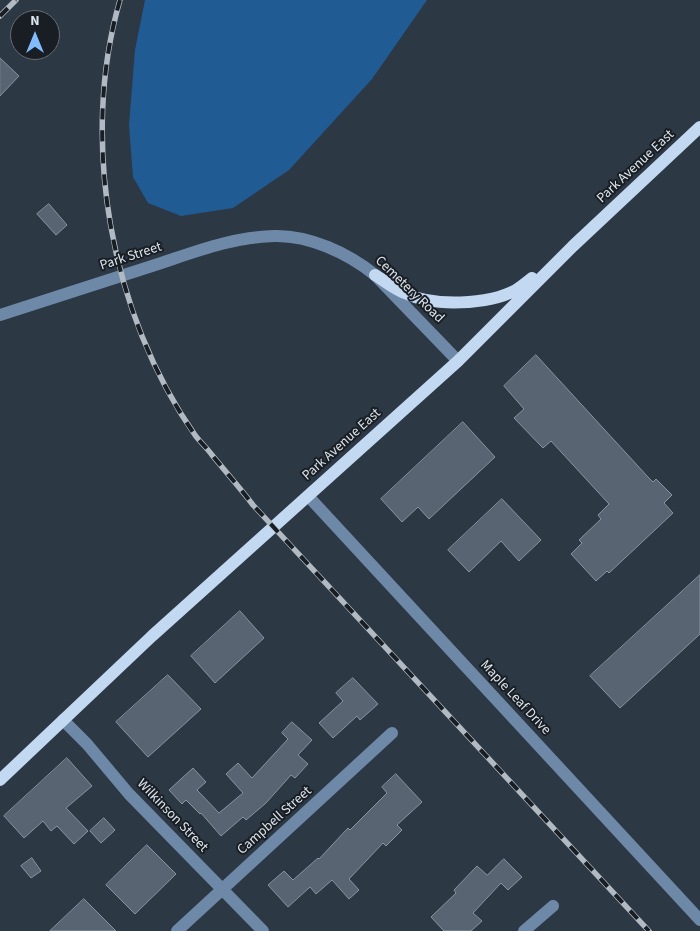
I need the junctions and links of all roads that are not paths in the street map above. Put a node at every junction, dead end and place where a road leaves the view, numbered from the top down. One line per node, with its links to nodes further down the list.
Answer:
1 (700, 127): 3 (main road, Park Avenue East)
2 (274, 236): 4 (street, Cemetery Road); 5 (street, Park Street)
3 (573, 246): 4 (main road); 6 (main road, Park Avenue East)
4 (375, 275): 6 (street, Cemetery Road)
5 (0, 316)
6 (458, 360): 7 (main road, Park Avenue East)
7 (308, 496): 8 (main road, Park Avenue East); 13 (street, Maple Leaf Drive)
8 (63, 720): 10 (main road, Park Avenue East); 11 (street, Wilkinson Street)
9 (392, 733): 11 (street, Campbell Street)
10 (0, 780)
11 (222, 888): 14 (street, Campbell Street); 15 (street, Wilkinson Street)
12 (552, 906): 16 (street)
13 (700, 920)
14 (177, 931)
15 (263, 931)
16 (524, 931)

